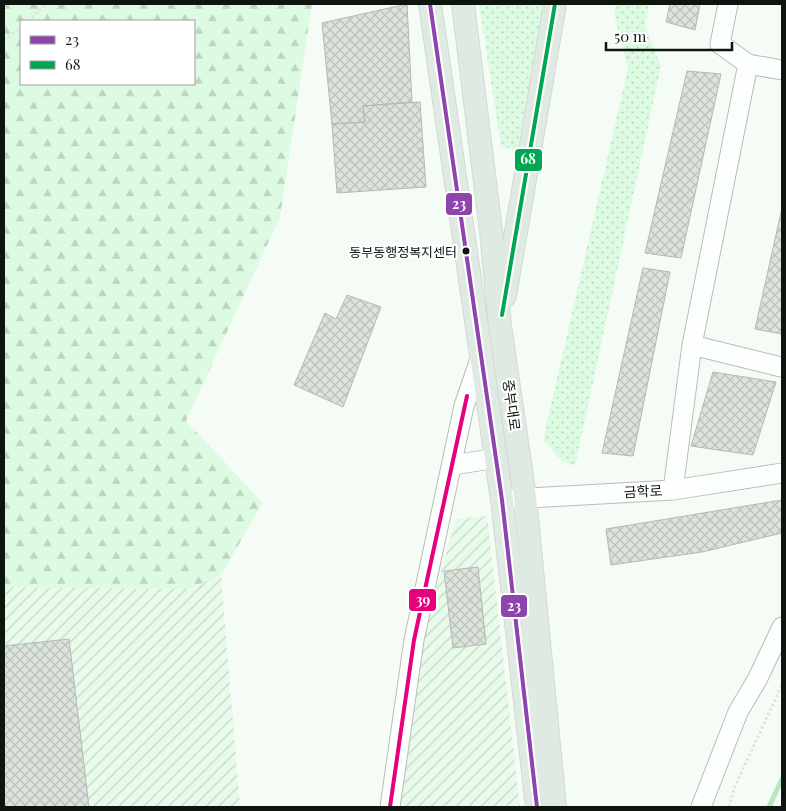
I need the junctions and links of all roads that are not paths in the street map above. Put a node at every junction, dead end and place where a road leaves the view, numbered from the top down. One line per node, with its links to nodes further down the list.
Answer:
1 (463, 4): 7 (main road, 중부대로)
2 (555, 4): 7 (main road)
3 (728, 4): 5 (street)
4 (436, 8): 9 (main road, 중부대로)
5 (748, 64): 6 (street); 8 (street)
6 (782, 70)
7 (500, 326): 15 (main road, 중부대로)
8 (692, 345): 10 (street); 14 (street)
9 (482, 354): 11 (main road, 중부대로); 12 (street)
10 (782, 368)
11 (497, 458): 12 (street); 16 (main road, 중부대로)
12 (453, 465): 18 (street)
13 (782, 473): 14 (street, 금학로)
14 (673, 490): 15 (street, 금학로)
15 (525, 497): 16 (street, 금학로); 20 (main road, 중부대로)
16 (502, 500): 19 (main road, 중부대로)
17 (782, 627): 21 (street)
18 (390, 807)
19 (537, 807)
20 (555, 807)
21 (701, 807)

